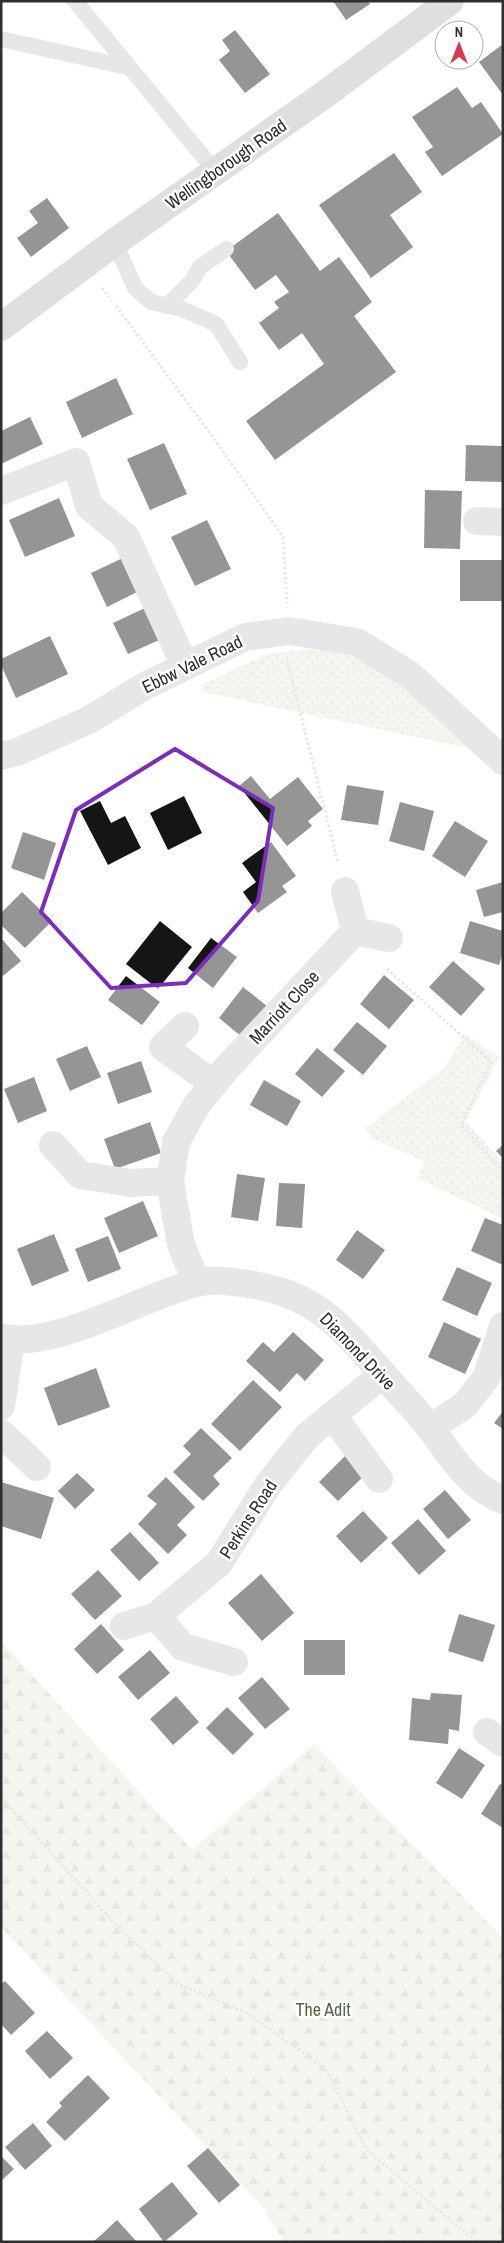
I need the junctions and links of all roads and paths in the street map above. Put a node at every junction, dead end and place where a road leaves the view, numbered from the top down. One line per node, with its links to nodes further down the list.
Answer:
1 (75, 1): 4 (lane)
2 (450, 1): 5 (main road, Wellingborough Road)
3 (1, 39): 4 (lane)
4 (127, 67): 5 (lane)
5 (215, 171): 6 (main road, Wellingborough Road)
6 (115, 242): 8 (main road, Wellingborough Road); 9 (lane)
7 (226, 250): 9 (lane)
8 (86, 265): 10 (main road, Wellingborough Road); 13 (path)
9 (167, 306): 11 (lane)
10 (1, 326)
11 (240, 362)
12 (1, 491): 14 (street)
13 (285, 632): 14 (street, Ebbw Vale Road); 16 (street, Ebbw Vale Road); 17 (path)
14 (185, 666): 15 (street, Ebbw Vale Road)
15 (1, 756)
16 (503, 761)
17 (345, 890): 18 (street)
18 (355, 931): 19 (street); 21 (street, Marriott Close); 23 (path)
19 (389, 938)
20 (185, 1026): 21 (street)
21 (214, 1084): 25 (street, Marriott Close)
22 (53, 1145): 25 (street)
23 (503, 1171)
24 (503, 1180): 26 (path)
25 (170, 1181): 27 (street, Marriott Close)
26 (503, 1213)
27 (197, 1283): 29 (street, Diamond Drive); 30 (street, Diamond Drive)
28 (503, 1326): 33 (street)
29 (6, 1339): 31 (street)
30 (383, 1374): 32 (street, Perkins Road); 33 (street, Diamond Drive)
31 (1, 1406)
32 (332, 1415): 36 (street); 38 (street, Perkins Road)
33 (430, 1428): 37 (street, Diamond Drive)
34 (1, 1433): 35 (street)
35 (37, 1467)
36 (379, 1479)
37 (503, 1500)
38 (156, 1616): 39 (street, Perkins Road); 40 (street)
39 (124, 1626)
40 (234, 1662)
41 (1, 1798): 42 (path)
42 (476, 2242)

